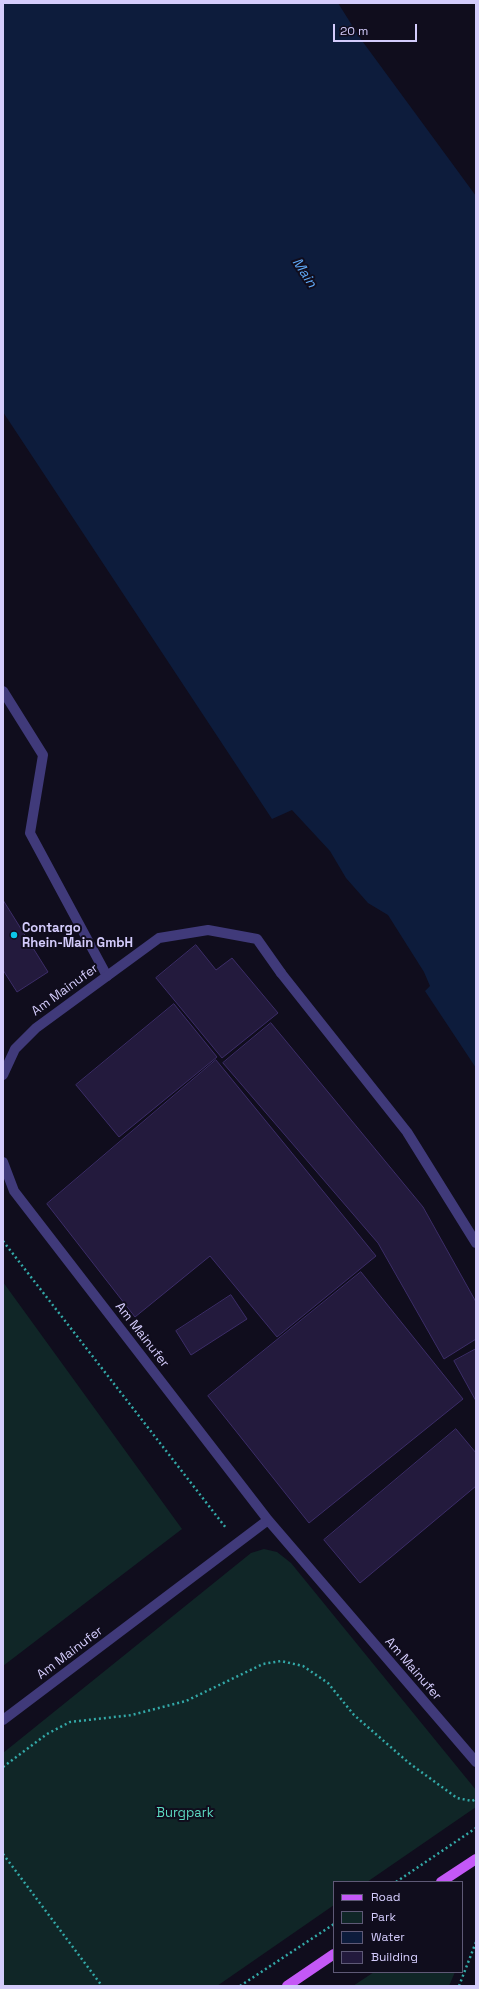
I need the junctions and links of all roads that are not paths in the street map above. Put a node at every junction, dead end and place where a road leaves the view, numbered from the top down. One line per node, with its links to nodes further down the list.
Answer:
1 (3, 691): 2 (street)
2 (107, 976): 3 (street, Am Mainufer); 5 (street, Am Mainufer)
3 (3, 1075)
4 (3, 1162): 6 (street, Am Mainufer)
5 (476, 1243)
6 (268, 1520): 7 (street, Am Mainufer); 8 (street, Am Mainufer)
7 (3, 1720)
8 (476, 1762)
9 (476, 1859): 10 (main road)
10 (443, 1881)
11 (333, 1955): 12 (main road)
12 (287, 1986)

